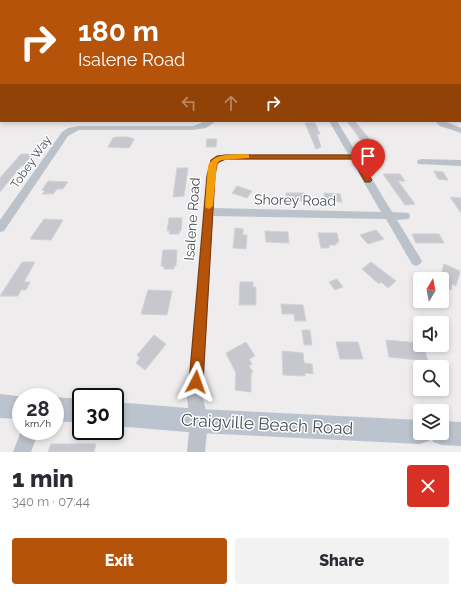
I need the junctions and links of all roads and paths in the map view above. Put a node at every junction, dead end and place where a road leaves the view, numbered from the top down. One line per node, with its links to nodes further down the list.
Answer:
1 (210, 122): 11 (street, Tobey Way)
2 (334, 122): 5 (street)
3 (440, 122): 4 (street)
4 (461, 131)
5 (354, 157): 8 (street, Isalene Road); 9 (street)
6 (421, 162): 7 (street)
7 (461, 163)
8 (208, 212): 9 (street, Shorey Road); 16 (street, Isalene Road)
9 (388, 216): 10 (street, Shorey Road); 12 (street)
10 (405, 216)
11 (0, 228)
12 (416, 260)
13 (0, 406): 14 (main road)
14 (12, 407)
15 (124, 415): 16 (main road, Craigville Beach Road)
16 (199, 421): 17 (main road, Craigville Beach Road); 22 (street, Isalene Road)
17 (413, 432)
18 (449, 433): 19 (main road)
19 (461, 434)
20 (27, 440): 21 (street)
21 (22, 452)
22 (196, 452)

